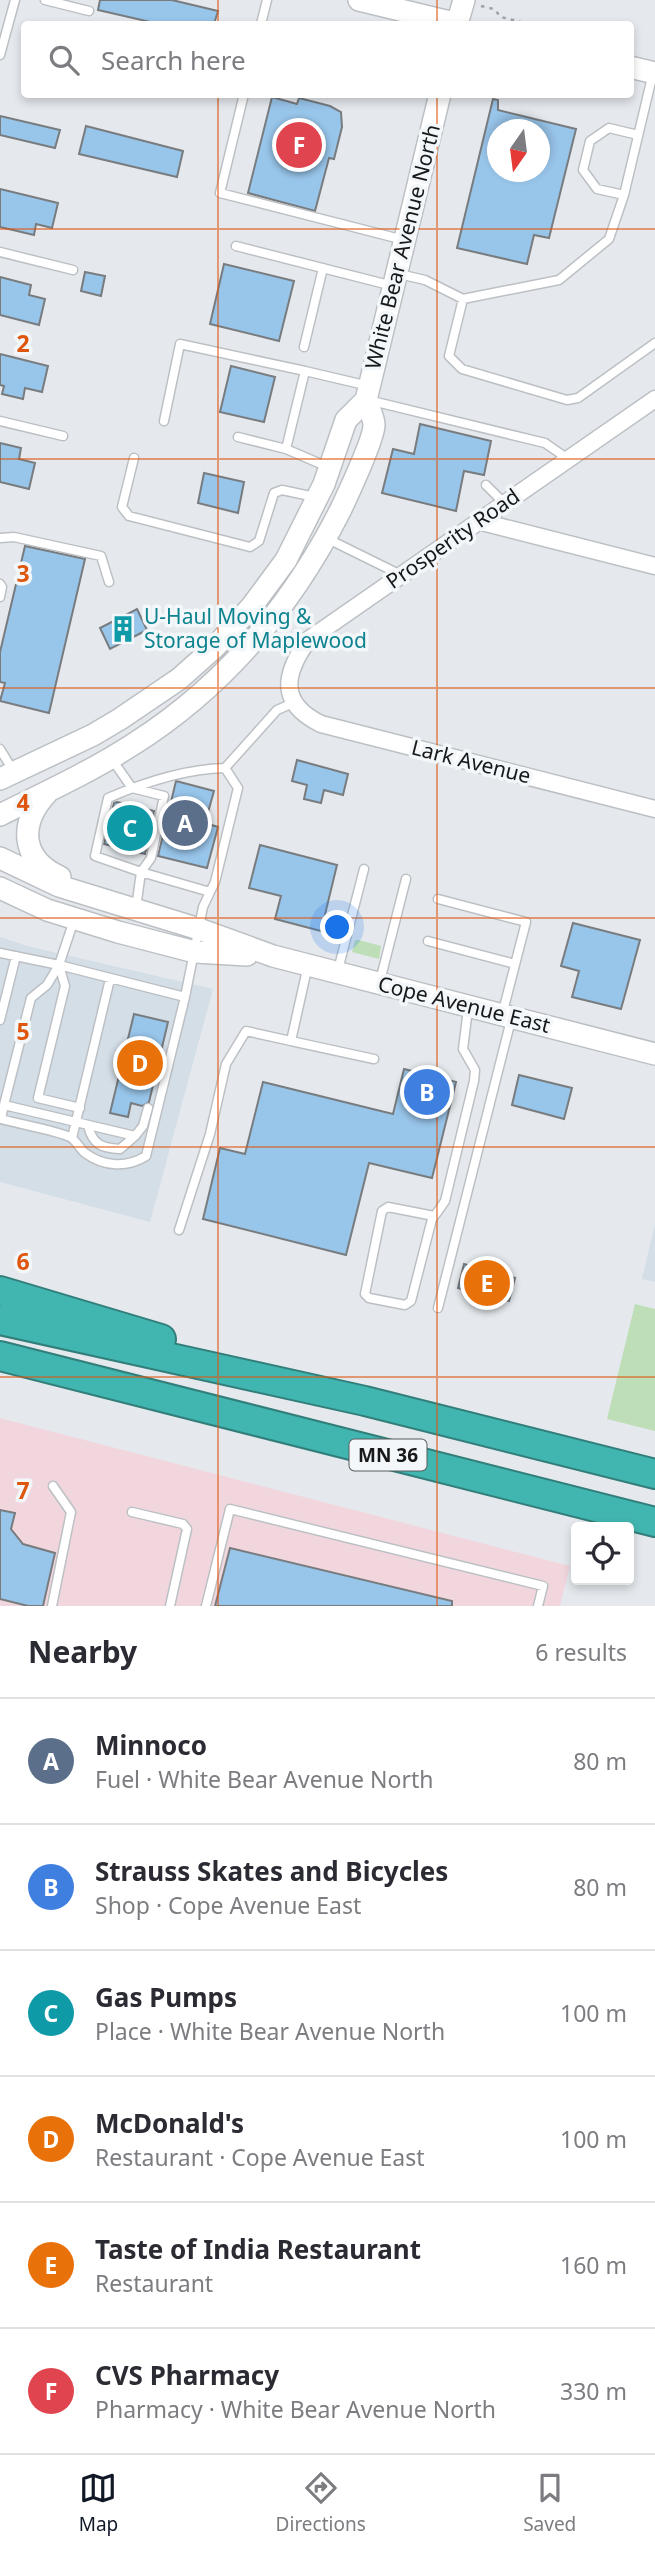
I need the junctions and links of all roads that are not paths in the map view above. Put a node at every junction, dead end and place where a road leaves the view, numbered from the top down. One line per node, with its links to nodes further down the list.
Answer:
1 (15, 0): 10 (lane)
2 (45, 0): 6 (lane)
3 (267, 0): 7 (lane)
4 (359, 0): 8 (main road)
5 (463, 1): 9 (main road)
6 (89, 11)
7 (262, 21)
8 (446, 21)
9 (459, 21)
10 (0, 55)
11 (634, 68): 12 (main road)
12 (654, 73): 15 (lane)
13 (243, 98): 17 (lane)
14 (439, 98): 17 (main road, White Bear Avenue North)
15 (638, 135): 16 (lane); 16 (lane)
16 (624, 195): 23 (lane)
17 (404, 240): 22 (main road, White Bear Avenue North)
18 (236, 246): 20 (lane)
19 (0, 252): 21 (lane)
20 (323, 268): 22 (lane); 25 (lane)
21 (74, 270)
22 (395, 279): 23 (lane); 27 (main road, White Bear Avenue North)
23 (463, 299): 24 (lane)
24 (655, 343)
25 (304, 347)
26 (305, 371): 27 (lane); 30 (lane); 33 (lane)
27 (367, 393): 35 (lane); 36 (main road, White Bear Avenue North); 42 (main road, White Bear Avenue North)
28 (655, 399): 35 (street, Prosperity Road)
29 (0, 421): 31 (lane)
30 (164, 421)
31 (63, 436)
32 (238, 437): 33 (lane)
33 (286, 449): 36 (lane)
34 (134, 458): 38 (lane)
35 (568, 459): 39 (street, Prosperity Road)
36 (331, 468): 38 (main road, White Bear Avenue North)
37 (486, 485): 39 (lane)
38 (318, 498): 52 (main road, White Bear Avenue North)
39 (504, 503): 40 (street, Prosperity Road)
40 (478, 521): 43 (street); 44 (street, Prosperity Road)
41 (0, 538): 45 (lane)
42 (326, 538): 44 (lane); 50 (main road, White Bear Avenue North)
43 (655, 566)
44 (401, 575): 48 (street, Prosperity Road)
45 (109, 582)
46 (0, 584): 47 (lane)
47 (0, 597)
48 (293, 703): 51 (lane); 55 (street, Lark Avenue)
49 (0, 749): 52 (lane)
50 (111, 758): 53 (lane); 54 (main road, White Bear Avenue North)
51 (225, 768): 53 (lane); 62 (lane)
52 (7, 775)
53 (132, 788): 59 (lane); 59 (lane)
54 (51, 789): 56 (main road, White Bear Avenue North); 65 (main road)
55 (655, 809)
56 (0, 816)
57 (0, 858): 65 (main road, Cope Avenue East)
58 (364, 869): 76 (lane)
59 (141, 872): 62 (lane); 65 (lane)
60 (406, 879): 78 (lane)
61 (0, 888): 66 (main road, Cope Avenue East)
62 (210, 892): 67 (lane)
63 (438, 899): 73 (lane)
64 (0, 902): 66 (main road)
65 (135, 911): 67 (main road, Cope Avenue East)
66 (75, 920): 69 (main road, Cope Avenue East); 74 (lane)
67 (198, 929): 69 (lane); 72 (main road, Cope Avenue East)
68 (428, 941): 73 (lane)
69 (195, 952): 72 (main road, Cope Avenue East); 79 (lane)
70 (0, 953): 71 (lane)
71 (16, 956): 74 (lane); 82 (lane)
72 (273, 956): 75 (main road, Cope Avenue East)
73 (515, 964): 81 (lane)
74 (59, 965): 77 (lane); 86 (lane); 87 (lane)
75 (308, 965): 76 (main road, Cope Avenue East); 83 (lane)
76 (337, 973): 78 (main road, Cope Avenue East)
77 (110, 979): 79 (lane); 88 (lane)
78 (379, 984): 80 (main road, Cope Avenue East)
79 (185, 997): 95 (lane)
80 (468, 1006): 81 (main road, Cope Avenue East); 96 (lane)
81 (507, 1016): 84 (main road, Cope Avenue East); 99 (lane)
82 (0, 1020)
83 (291, 1041): 85 (lane); 97 (lane)
84 (655, 1054)
85 (374, 1059)
86 (38, 1098): 88 (lane); 90 (lane)
87 (4, 1105): 90 (lane); 93 (lane)
88 (80, 1108): 91 (lane)
89 (148, 1108): 94 (lane)
90 (34, 1113): 91 (lane); 93 (lane)
91 (76, 1123): 92 (lane); 95 (lane)
92 (88, 1126): 94 (lane); 94 (lane)
93 (31, 1127): 95 (lane)
94 (135, 1136)
95 (72, 1138)
96 (435, 1216): 96 (lane)
97 (179, 1230)
98 (0, 1291): 104 (highway)
99 (438, 1308)
100 (0, 1320): 104 (highway, MN 36)
101 (0, 1356): 103 (highway, MN 36)
102 (0, 1365): 103 (highway)
103 (122, 1387): 108 (highway, MN 36)
104 (365, 1401): 105 (highway, MN 36)
105 (655, 1474)
106 (53, 1486): 109 (lane)
107 (132, 1512): 110 (lane)
108 (655, 1522)
109 (52, 1606)
110 (170, 1606)
111 (206, 1606): 112 (lane)
112 (538, 1606)

